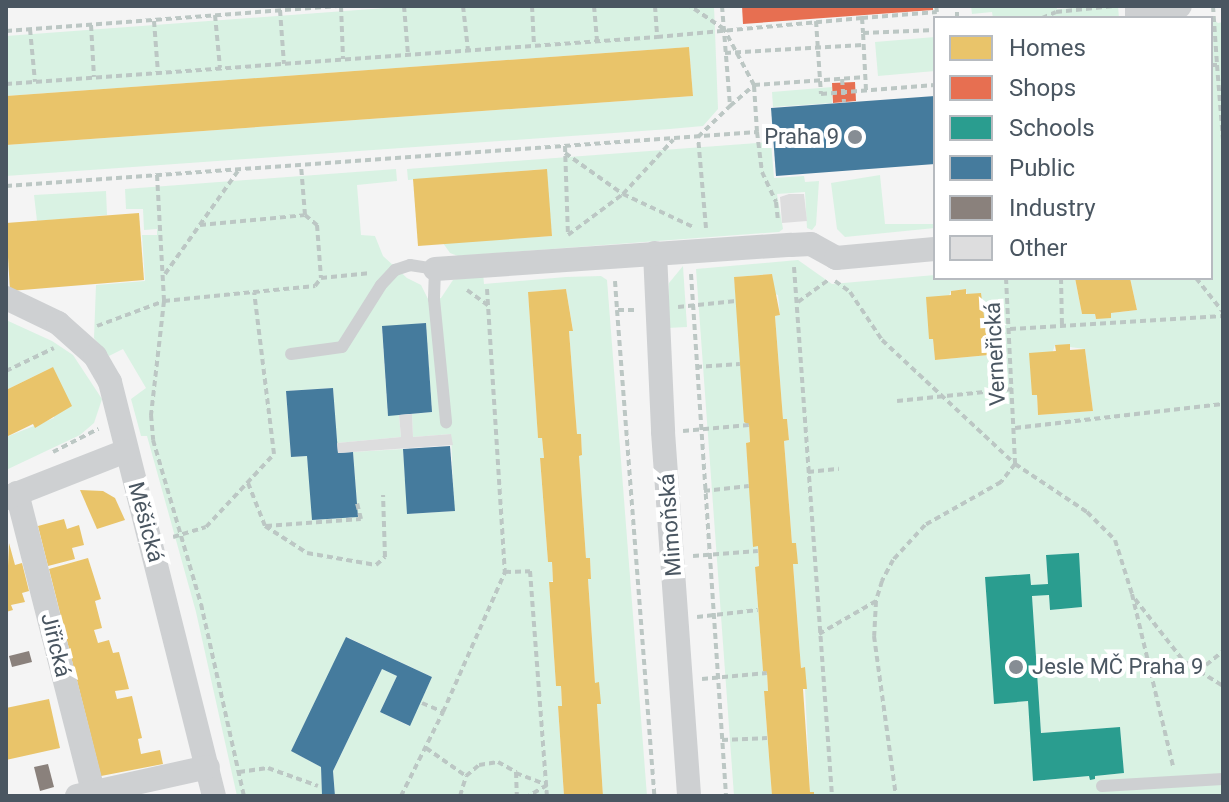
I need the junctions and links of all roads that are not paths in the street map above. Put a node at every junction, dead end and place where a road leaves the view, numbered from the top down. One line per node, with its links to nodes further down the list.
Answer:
1 (1180, 6): 2 (street)
2 (1137, 16)
3 (933, 249): 4 (street)
4 (655, 253): 5 (street); 16 (street, Mimoňská)
5 (435, 269): 7 (lane); 8 (lane)
6 (6, 298): 9 (street, Měšická)
7 (291, 354)
8 (446, 422)
9 (126, 451): 10 (street); 11 (street, Měšická)
10 (12, 496): 14 (street, Jiřická)
11 (208, 767): 14 (street); 15 (street, Měšická)
12 (1223, 779): 13 (lane)
13 (1102, 786)
14 (88, 795)
15 (214, 796)
16 (689, 796)

